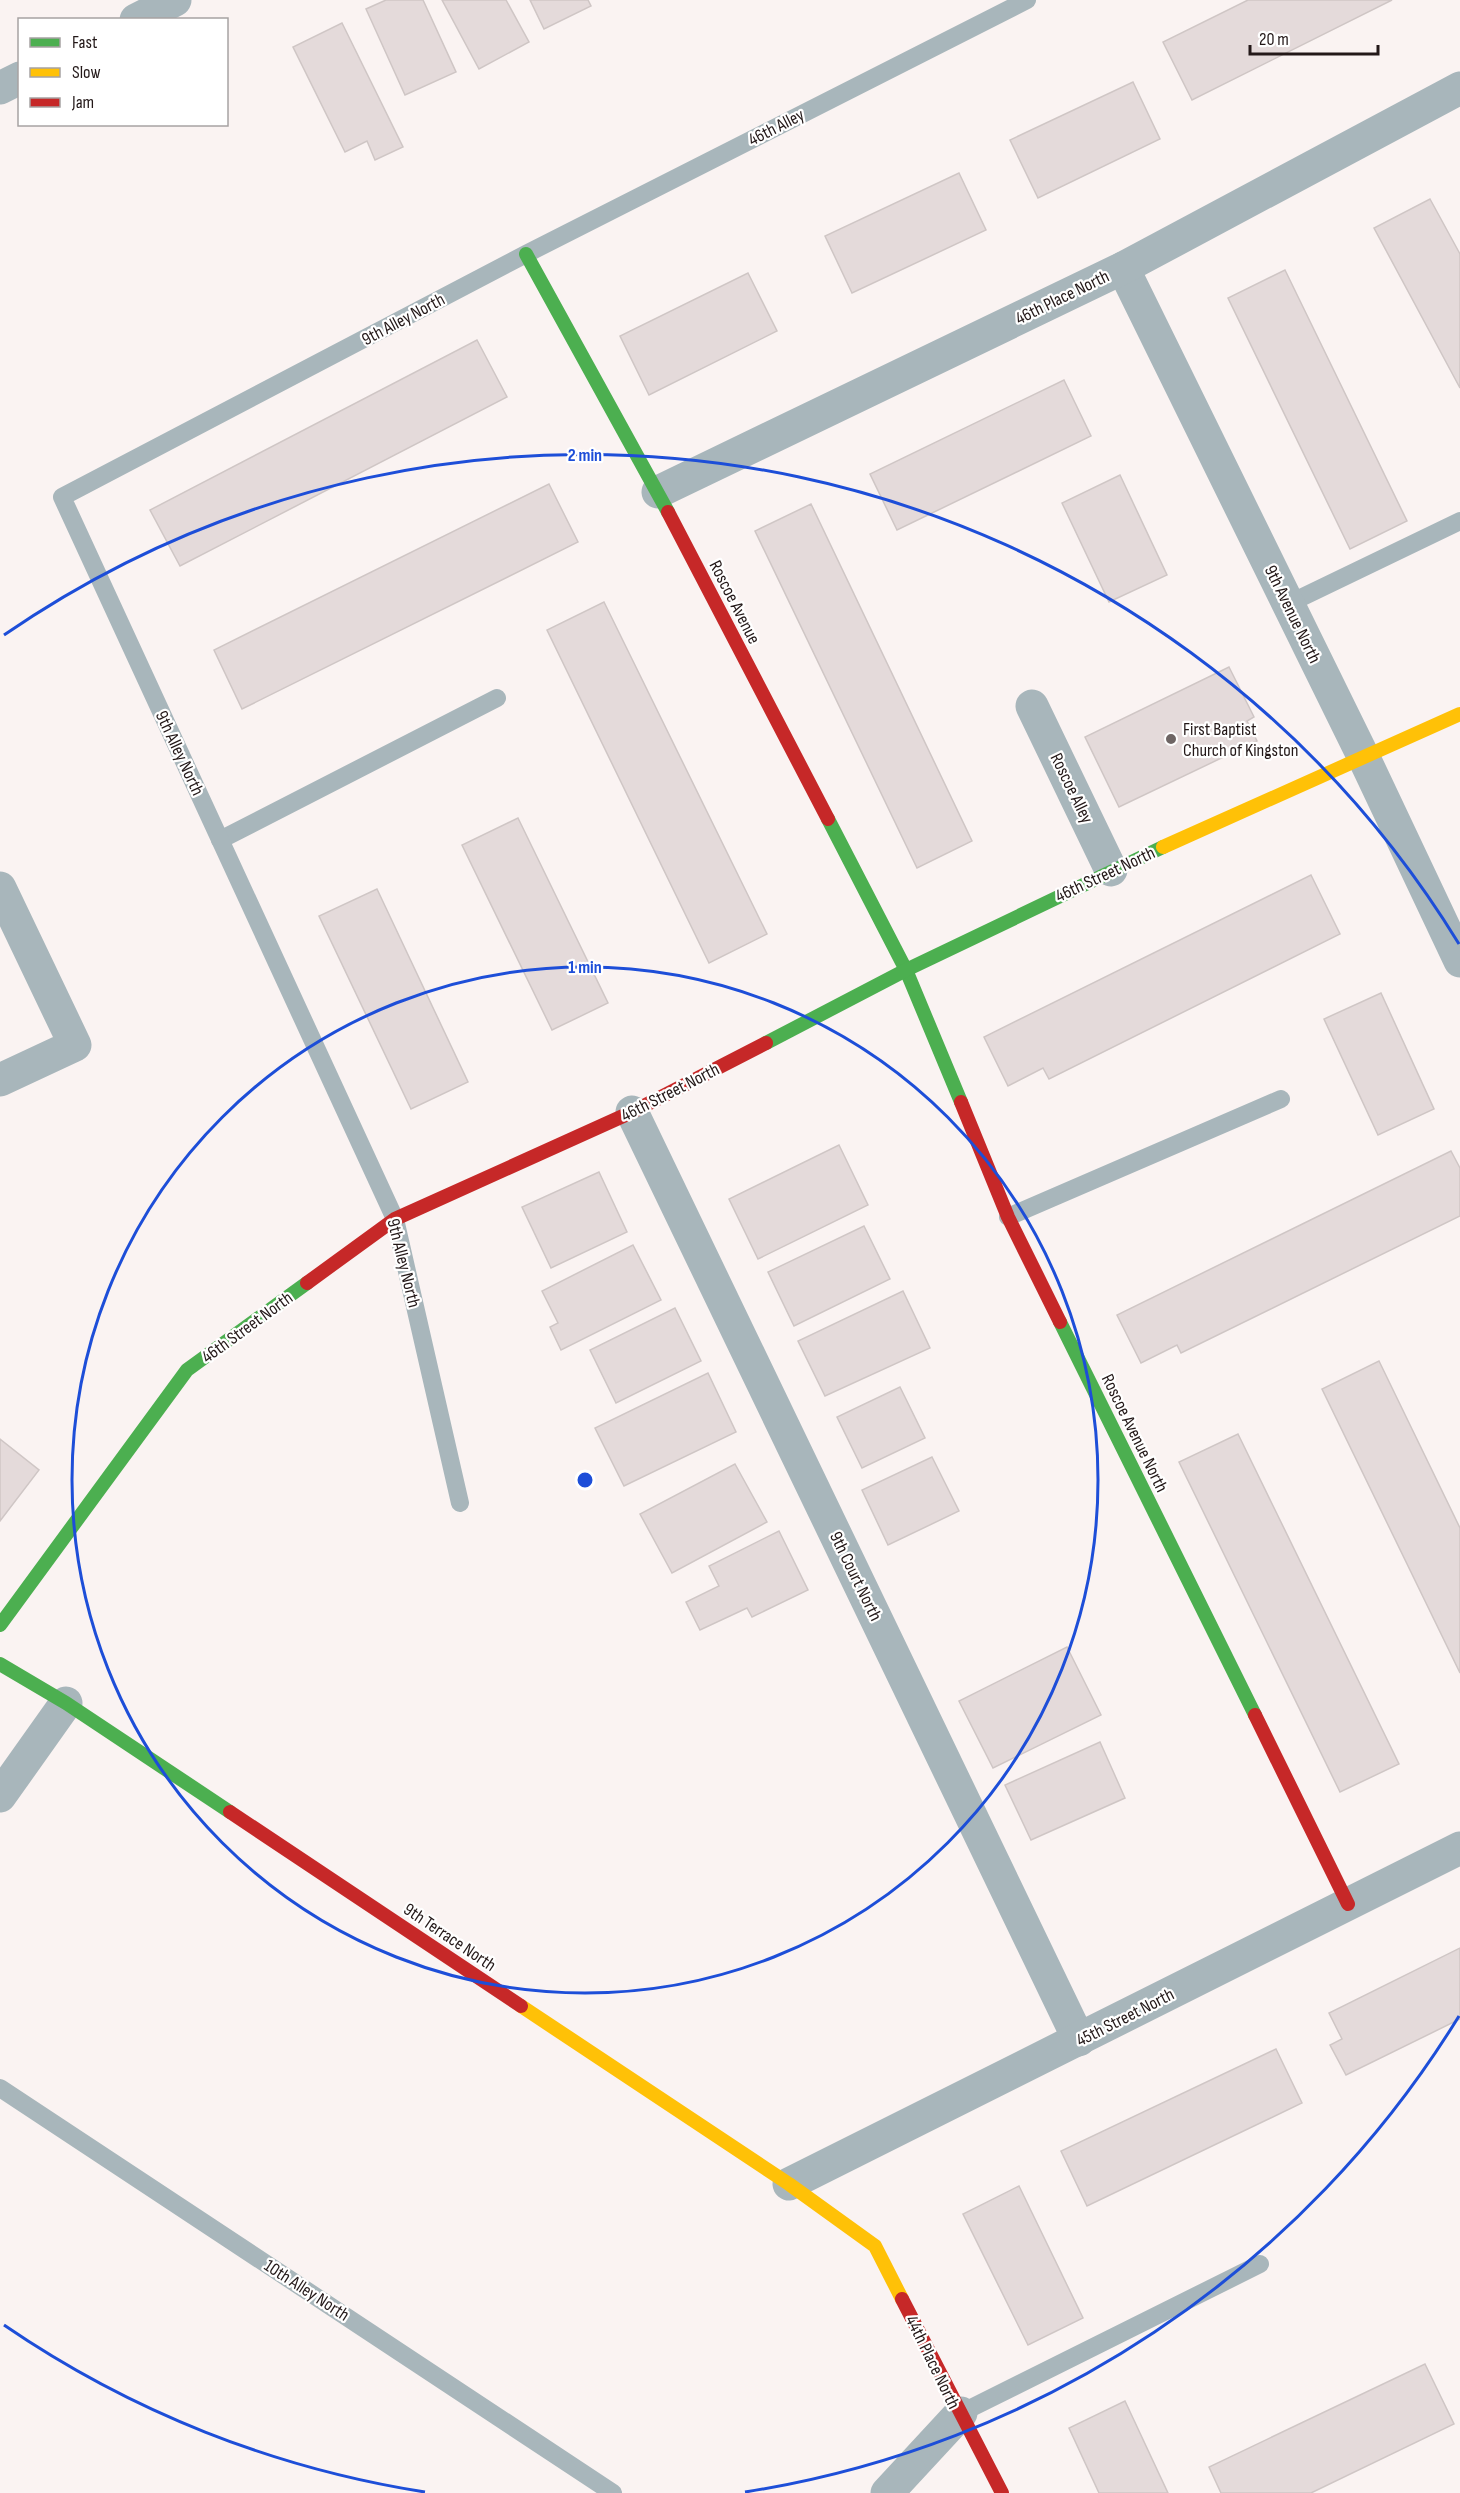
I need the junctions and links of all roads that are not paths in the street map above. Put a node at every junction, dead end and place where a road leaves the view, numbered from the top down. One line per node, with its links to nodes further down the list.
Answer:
1 (174, 0): 3 (street)
2 (1027, 0): 7 (lane, 46th Alley)
3 (140, 18)
4 (18, 79): 5 (street)
5 (0, 88)
6 (1460, 88): 8 (street, 46th Place North)
7 (526, 254): 9 (street, Roscoe Avenue); 16 (lane, 9th Alley North)
8 (1123, 268): 9 (street, 46th Place North); 11 (street, 9th Avenue North)
9 (658, 492): 20 (street, Roscoe Avenue)
10 (1460, 521): 11 (lane)
11 (1288, 604): 15 (street, 9th Avenue North)
12 (497, 698): 16 (lane)
13 (1032, 706): 17 (street, Roscoe Alley)
14 (1460, 714): 15 (street, 46th Street North)
15 (1364, 758): 17 (street, 46th Street North); 19 (street, 9th Avenue North)
16 (220, 840): 25 (lane, 9th Alley North)
17 (1111, 870): 20 (street, 46th Street North)
18 (0, 888): 21 (street)
19 (1460, 961)
20 (906, 970): 23 (street, 46th Street North); 24 (street, Roscoe Avenue North)
21 (0, 1080)
22 (1281, 1099): 24 (lane)
23 (632, 1112): 25 (street, 46th Street North); 33 (street, 9th Court North)
24 (1008, 1217): 32 (street, Roscoe Avenue North)
25 (395, 1219): 26 (lane, 9th Alley North); 27 (street, 46th Street North)
26 (460, 1503)
27 (0, 1624)
28 (0, 1664): 29 (street, 9th Terrace North)
29 (66, 1703): 30 (street); 35 (street, 9th Terrace North)
30 (0, 1796)
31 (1460, 1848): 32 (street, 45th Street North)
32 (1348, 1904): 33 (street, 45th Street North)
33 (1079, 2040): 35 (street, 45th Street North)
34 (0, 2088): 39 (lane, 10th Alley North)
35 (789, 2184): 36 (street, 9th Terrace North)
36 (875, 2246): 38 (street, 44th Place North)
37 (1260, 2264): 38 (lane)
38 (960, 2414): 40 (street, 44th Place North); 41 (street)
39 (613, 2493)
40 (887, 2493)
41 (1002, 2493)

